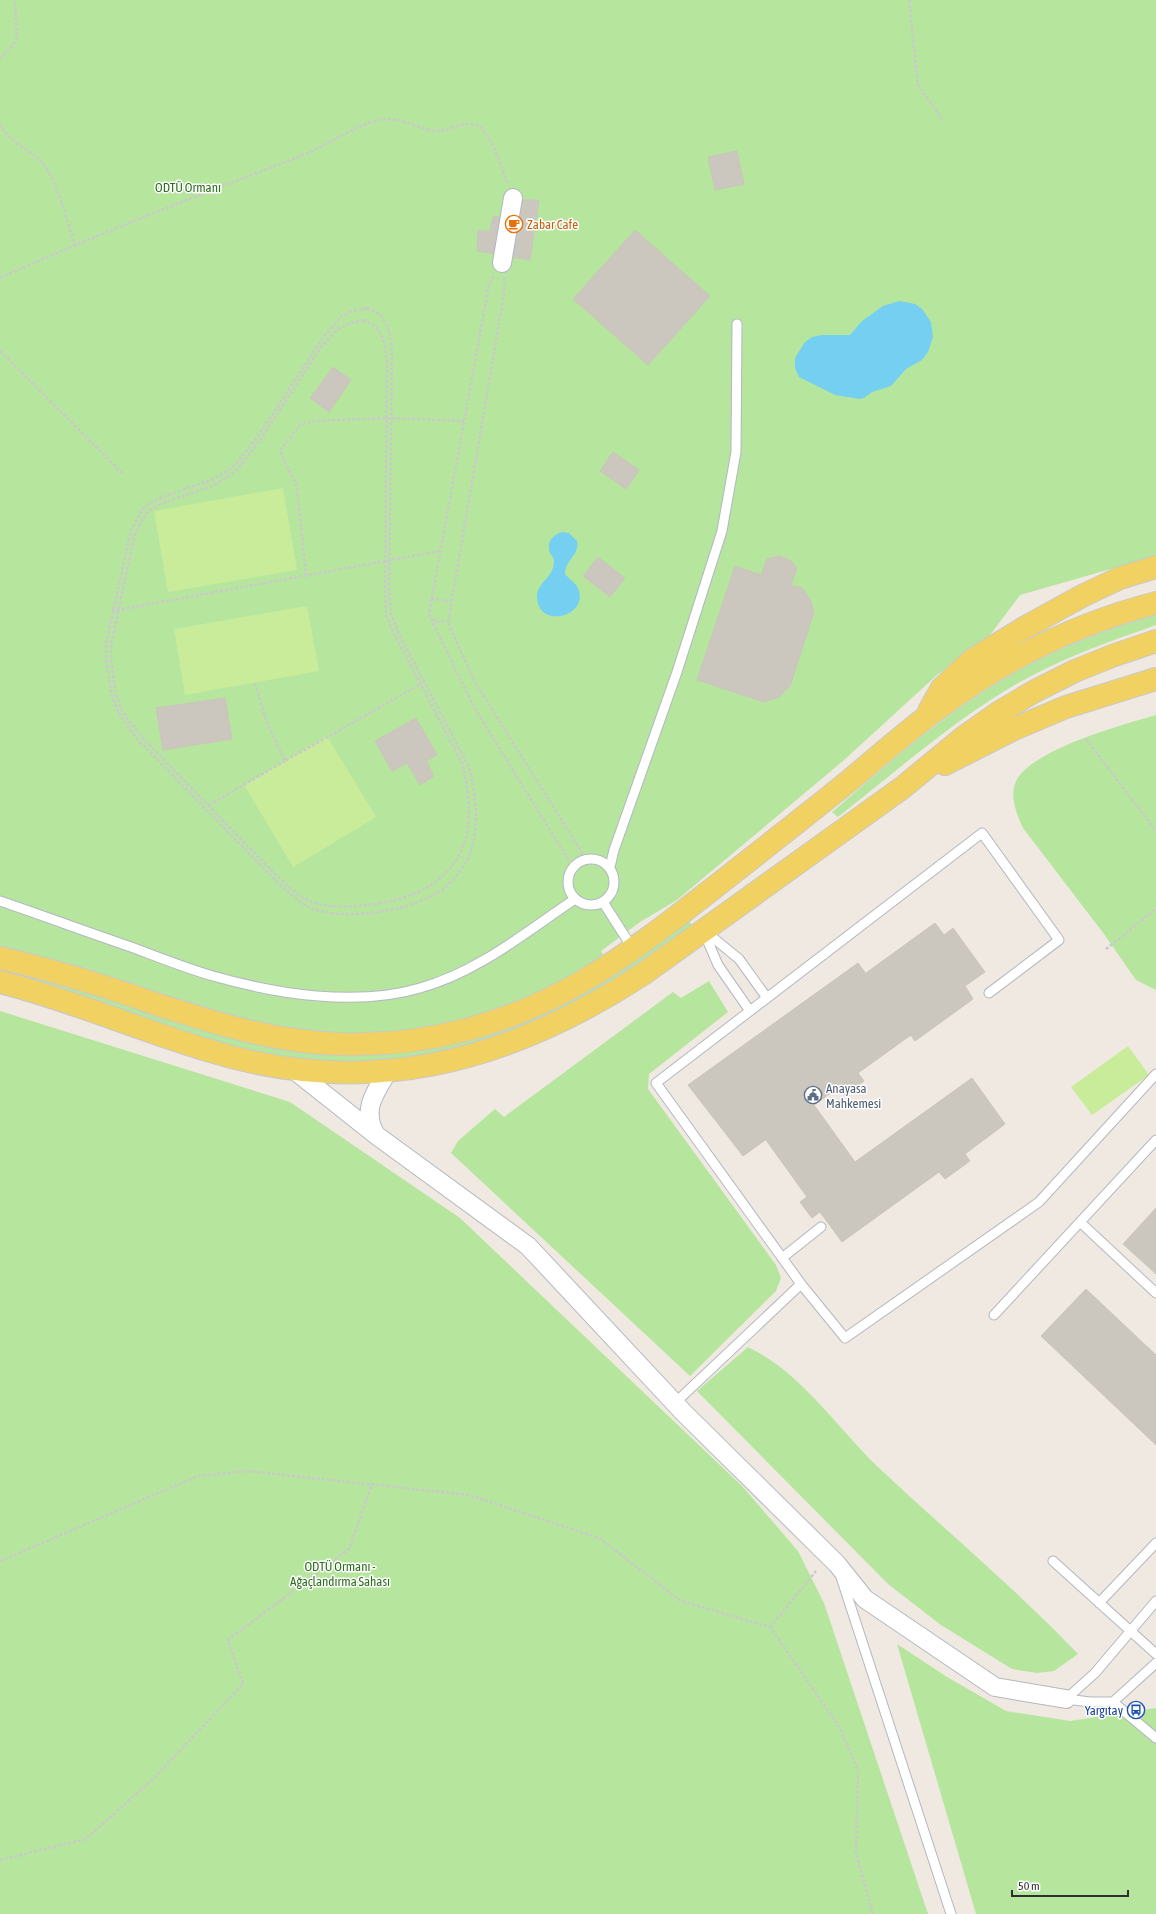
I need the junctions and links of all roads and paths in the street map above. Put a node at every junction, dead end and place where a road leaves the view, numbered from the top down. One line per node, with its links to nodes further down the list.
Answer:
1 (15, 0): 3 (path)
2 (909, 0): 4 (path)
3 (0, 59)
4 (943, 120)
5 (0, 124): 7 (path)
6 (514, 198): 7 (path); 8 (street)
7 (75, 244): 9 (path)
8 (502, 263): 14 (path); 23 (path)
9 (0, 278)
10 (737, 324): 39 (lane)
11 (0, 350): 15 (path)
12 (386, 418): 13 (path); 18 (path); 20 (path); 24 (path)
13 (391, 418): 14 (path); 17 (path); 25 (path)
14 (464, 421): 16 (path)
15 (123, 474)
16 (440, 551): 17 (path); 21 (path)
17 (390, 560): 18 (path); 25 (path)
18 (385, 561): 20 (path); 31 (path)
19 (1156, 567): 32 (main road)
20 (306, 576): 24 (path)
21 (432, 599): 23 (path); 26 (path)
22 (1156, 603): 32 (main road)
23 (450, 604): 27 (path)
24 (118, 610): 25 (path); 36 (path)
25 (112, 611)
26 (431, 619): 27 (path); 40 (path)
27 (448, 620): 38 (path)
28 (1156, 641): 35 (main road)
29 (1156, 679): 35 (main road)
30 (255, 683): 34 (path)
31 (421, 684): 34 (path); 36 (path)
32 (926, 717): 44 (main road)
33 (1086, 740): 37 (path)
34 (285, 761): 36 (path)
35 (902, 788): 46 (main road)
36 (208, 805)
37 (1156, 831)
38 (586, 859): 39 (lane); 40 (lane)
39 (608, 865): 43 (lane)
40 (573, 867): 41 (lane)
41 (575, 899): 42 (lane); 43 (lane)
42 (0, 901)
43 (603, 902): 47 (lane)
44 (687, 909): 46 (main road); 47 (main road)
45 (1156, 909): 48 (path)
46 (703, 930): 52 (lane); 53 (lane); 55 (main road)
47 (633, 949): 49 (main road)
48 (1106, 949)
49 (0, 958)
50 (0, 982): 54 (main road)
51 (989, 993): 52 (lane)
52 (767, 998): 53 (lane)
53 (750, 1011): 61 (lane)
54 (294, 1070): 55 (main road); 57 (street)
55 (388, 1071): 57 (street)
56 (1156, 1074): 62 (lane)
57 (376, 1135): 65 (street)
58 (1156, 1140): 59 (lane)
59 (1080, 1222): 63 (lane); 64 (lane)
60 (821, 1227): 61 (lane)
61 (782, 1258): 62 (lane)
62 (801, 1284): 65 (lane)
63 (1156, 1293)
64 (994, 1315)
65 (675, 1403): 70 (street)
66 (372, 1484): 68 (path); 74 (path); 81 (path)
67 (1156, 1543): 73 (lane)
68 (0, 1561)
69 (1053, 1561): 73 (lane)
70 (837, 1564): 78 (street); 83 (lane)
71 (816, 1571): 74 (path)
72 (1156, 1601): 75 (lane)
73 (1099, 1603): 75 (lane)
74 (770, 1627): 82 (path)
75 (1129, 1631): 76 (lane); 78 (lane)
76 (1156, 1654)
77 (1156, 1663): 79 (lane)
78 (1066, 1699): 79 (lane)
79 (1113, 1702): 80 (lane)
80 (1156, 1738)
81 (0, 1860)
82 (873, 1914)
83 (951, 1914)

